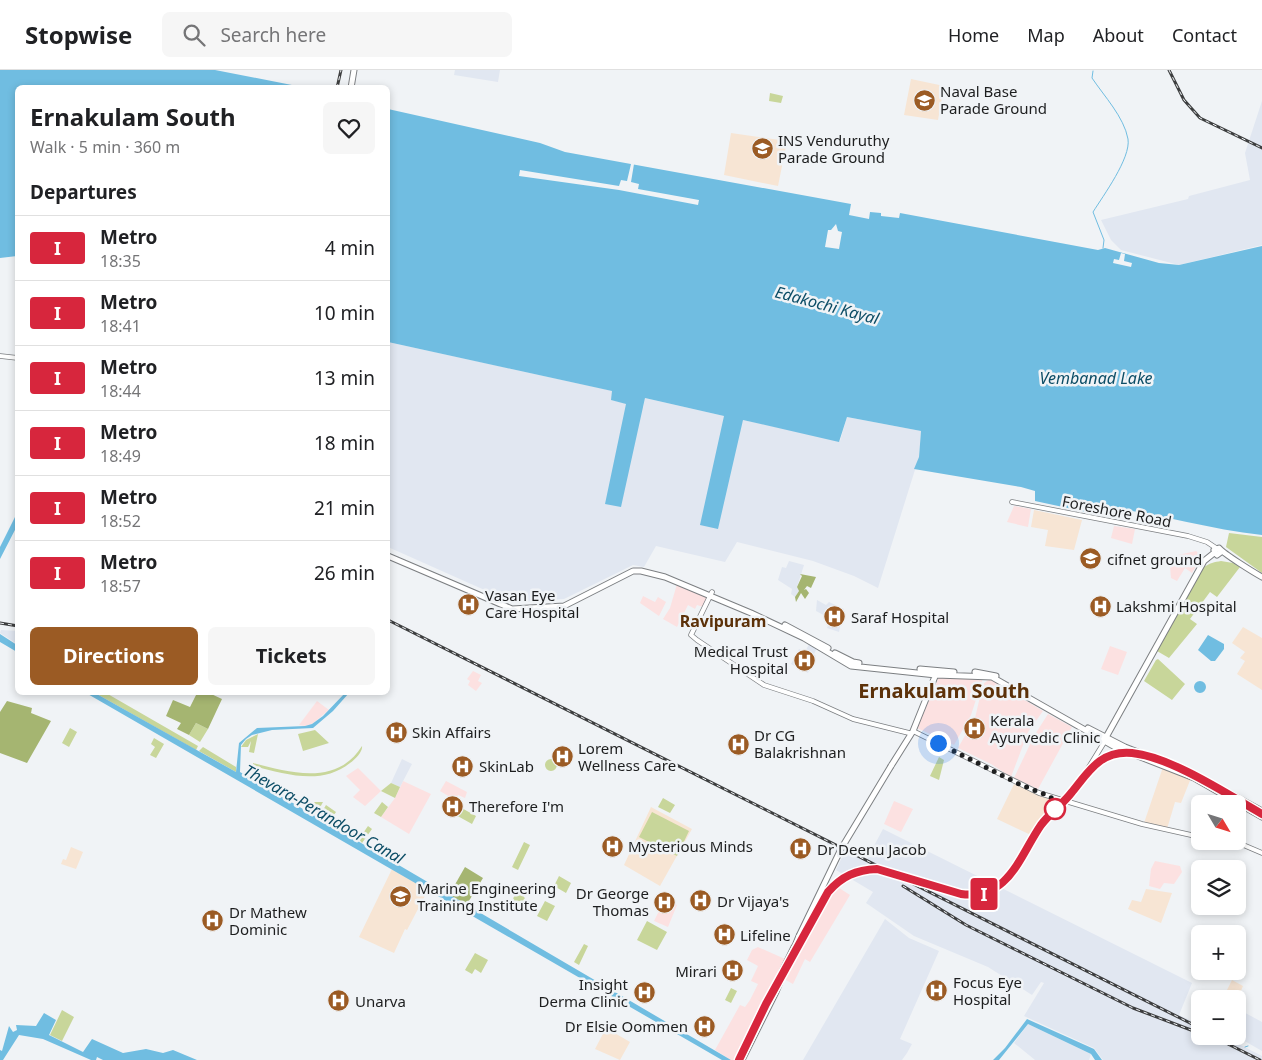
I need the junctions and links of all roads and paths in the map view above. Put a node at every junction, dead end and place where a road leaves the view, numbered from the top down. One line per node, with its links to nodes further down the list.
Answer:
1 (354, 70): 2 (main road)
2 (352, 85)
3 (0, 356): 4 (main road)
4 (15, 358)
5 (1012, 502): 6 (main road, Foreshore Road)
6 (1215, 551): 8 (main road); 12 (main road)
7 (390, 555): 9 (main road)
8 (1262, 577)
9 (711, 594): 10 (main road); 11 (main road)
10 (935, 673): 11 (main road); 12 (main road)
11 (911, 732): 13 (main road); 19 (main road, bridge)
12 (1106, 739): 13 (main road); 14 (main road)
13 (1068, 801): 16 (main road)
14 (1256, 810): 15 (main road)
15 (1262, 817)
16 (1191, 835)
17 (1246, 846): 18 (main road)
18 (1262, 853)
19 (794, 947): 20 (main road); 21 (main road)
20 (788, 955): 21 (main road); 22 (main road)
21 (789, 961): 22 (main road)
22 (773, 991): 23 (main road)
23 (740, 1060)

